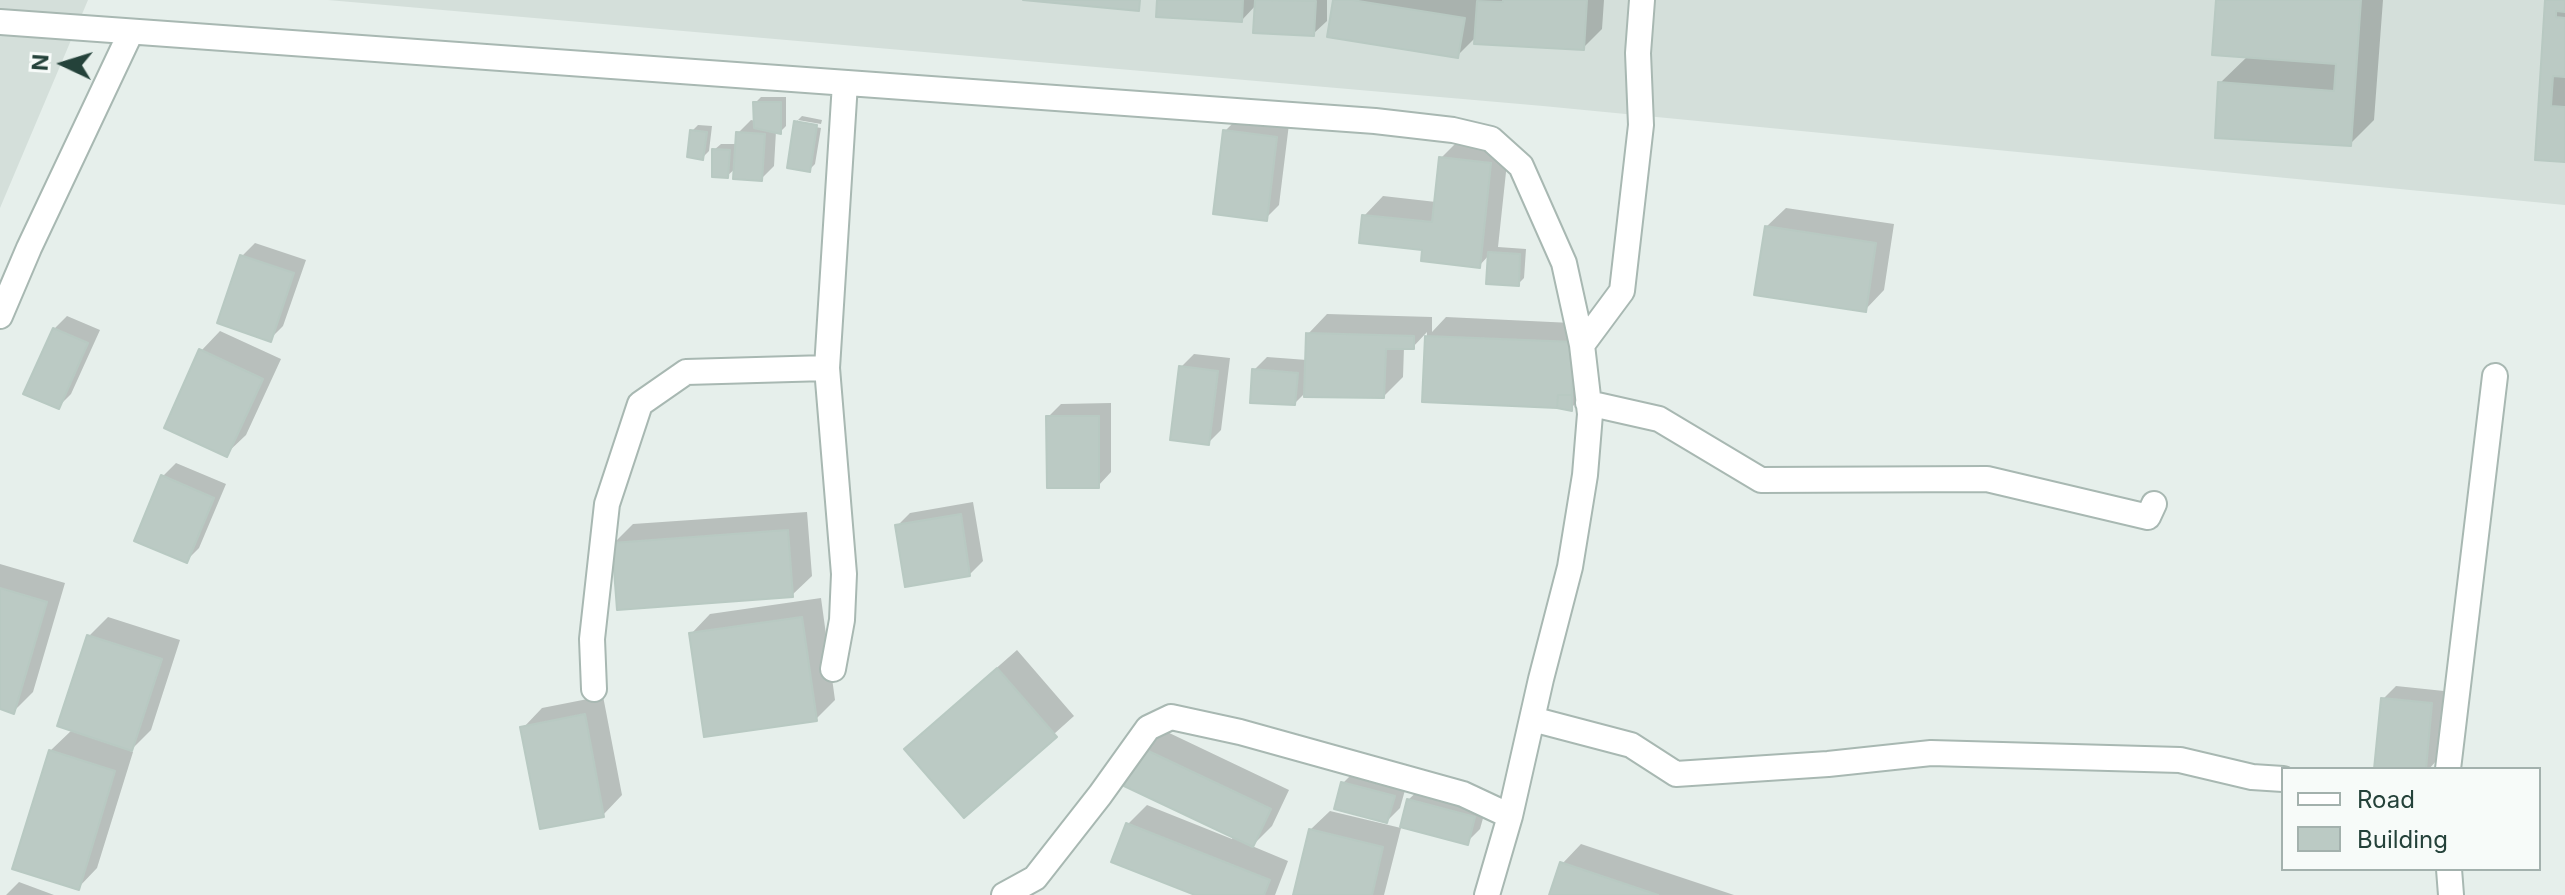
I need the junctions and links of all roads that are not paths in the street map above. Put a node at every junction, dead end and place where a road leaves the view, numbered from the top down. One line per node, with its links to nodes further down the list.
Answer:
1 (1642, 0): 6 (street)
2 (0, 22): 3 (street)
3 (131, 32): 4 (street); 5 (street)
4 (845, 83): 6 (street); 7 (street)
5 (0, 316)
6 (1582, 345): 9 (street)
7 (827, 368): 11 (street); 12 (street)
8 (2495, 376): 14 (street)
9 (1588, 403): 10 (street); 13 (street)
10 (2154, 504)
11 (833, 669)
12 (594, 689)
13 (1532, 719): 15 (street); 16 (street)
14 (2448, 767)
15 (2281, 779)
16 (1510, 816): 18 (street); 19 (street)
17 (2449, 871): 20 (street)
18 (1004, 895)
19 (1487, 895)
20 (2451, 895)

